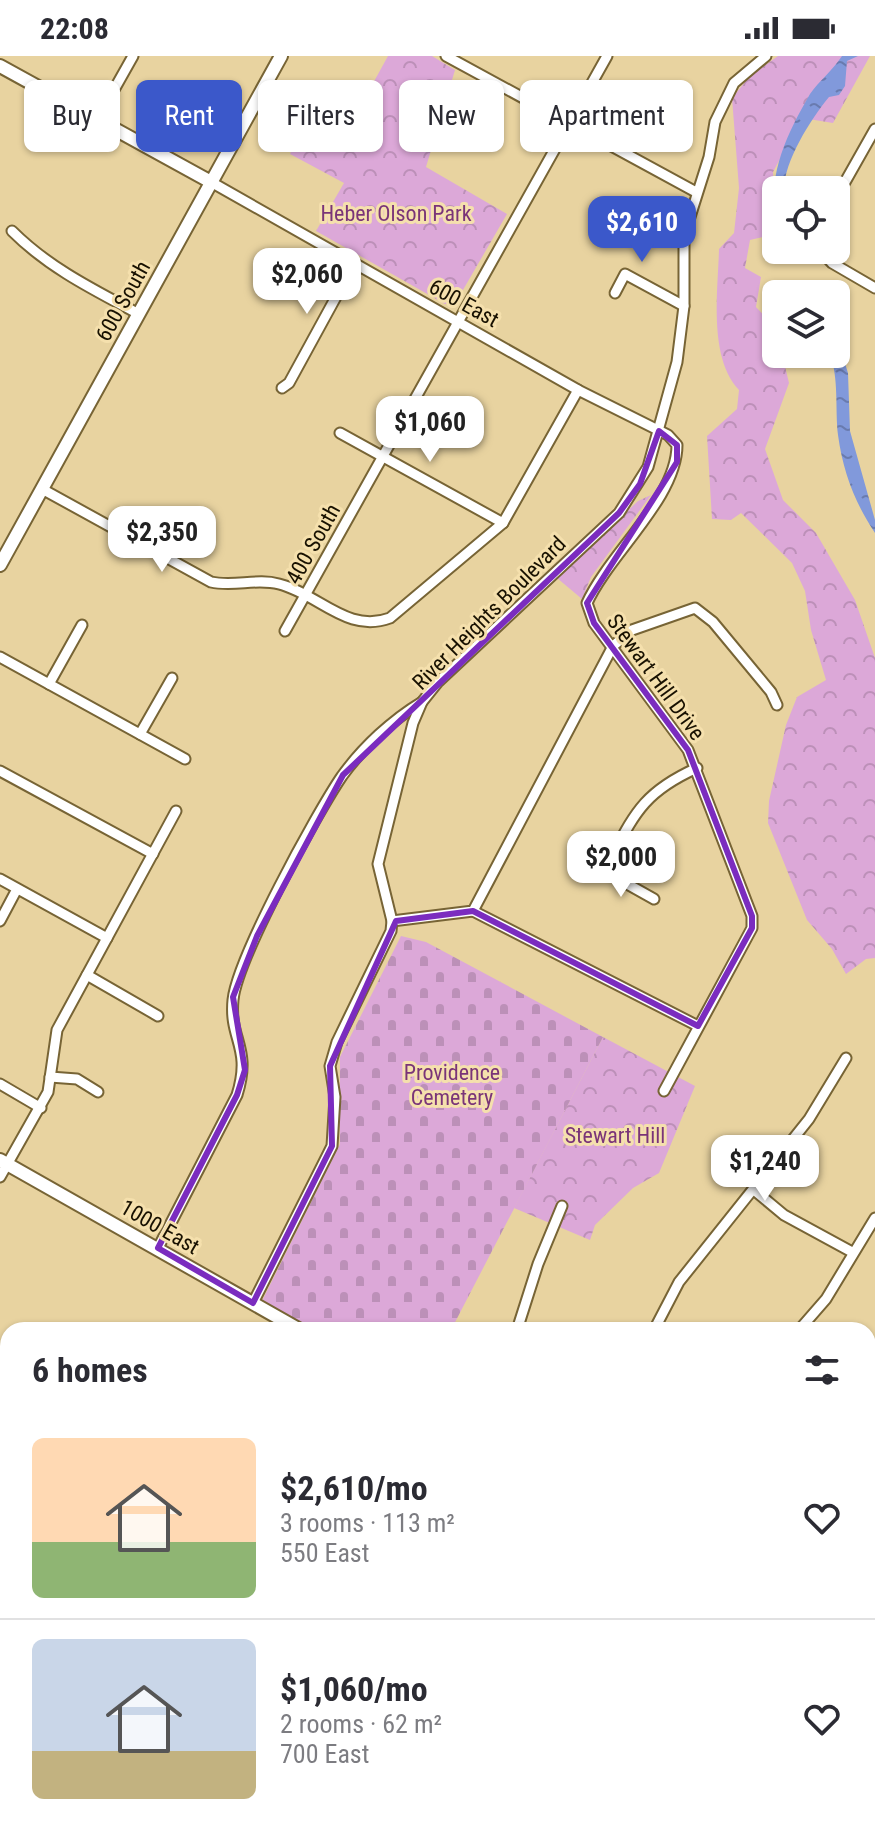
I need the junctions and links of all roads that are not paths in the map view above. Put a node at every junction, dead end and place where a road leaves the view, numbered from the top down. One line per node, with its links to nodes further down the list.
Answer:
1 (6, 56): 7 (street)
2 (133, 56): 9 (street)
3 (281, 56): 17 (street, 600 South)
4 (607, 56): 10 (street, 400 South)
5 (766, 56): 18 (street, River Heights Boulevard)
6 (453, 57): 11 (street)
7 (0, 66): 8 (street, 600 East)
8 (25, 80)
9 (120, 80)
10 (594, 80)
11 (520, 94)
12 (875, 129): 16 (street)
13 (120, 133): 17 (street, 600 East)
14 (553, 152): 26 (street, 400 South)
15 (624, 152): 18 (street)
16 (848, 176)
17 (211, 182): 20 (street, 600 East); 25 (street, 600 South)
18 (696, 192): 24 (street, River Heights Boulevard)
19 (12, 231): 25 (street)
20 (354, 264): 26 (street, 600 East); 27 (street)
21 (834, 264): 22 (street)
22 (875, 288)
23 (615, 293): 24 (street)
24 (684, 306): 29 (street, River Heights Boulevard)
25 (139, 314): 32 (street, 600 South)
26 (457, 322): 28 (street, 600 East); 31 (street, 400 South)
27 (282, 388)
28 (578, 390): 29 (street, 600 East); 33 (street)
29 (659, 431): 38 (street, Stewart Hill Drive); 42 (street, River Heights Boulevard)
30 (340, 433): 31 (street)
31 (383, 456): 33 (street); 35 (street, 400 South)
32 (42, 489): 34 (street, 600 South); 35 (street)
33 (503, 523): 35 (street)
34 (0, 565)
35 (305, 595): 37 (street, 400 South)
36 (82, 625): 41 (street)
37 (285, 631)
38 (613, 646): 43 (street); 46 (street, Stewart Hill Drive); 53 (street)
39 (0, 657): 41 (street)
40 (172, 678): 44 (street)
41 (49, 684): 44 (street)
42 (422, 702): 55 (street, River Heights Boulevard); 71 (street)
43 (777, 705)
44 (140, 734): 45 (street)
45 (185, 759)
46 (697, 768): 52 (street); 59 (street, Stewart Hill Drive)
47 (0, 771): 49 (street)
48 (176, 811): 49 (street)
49 (153, 854): 56 (street)
50 (0, 879): 51 (street)
51 (17, 889): 54 (street); 56 (street)
52 (654, 899)
53 (473, 911): 55 (street); 59 (street)
54 (0, 921)
55 (392, 921): 73 (street)
56 (107, 938): 57 (street)
57 (87, 975): 58 (street); 61 (street)
58 (158, 1016)
59 (698, 1026): 63 (street, Stewart Hill Drive)
60 (846, 1058): 68 (street)
61 (50, 1077): 64 (street); 65 (street)
62 (0, 1084): 65 (street)
63 (664, 1091)
64 (98, 1092)
65 (41, 1108): 66 (street)
66 (4, 1162): 67 (street); 71 (street, 1000 East)
67 (0, 1177)
68 (754, 1190): 72 (street); 76 (street)
69 (562, 1206): 75 (street)
70 (875, 1218): 72 (street)
71 (158, 1248): 73 (street, 1000 East)
72 (852, 1252): 77 (street)
73 (253, 1303): 74 (street, 1000 East)
74 (286, 1322)
75 (520, 1322)
76 (658, 1322)
77 (806, 1322)

